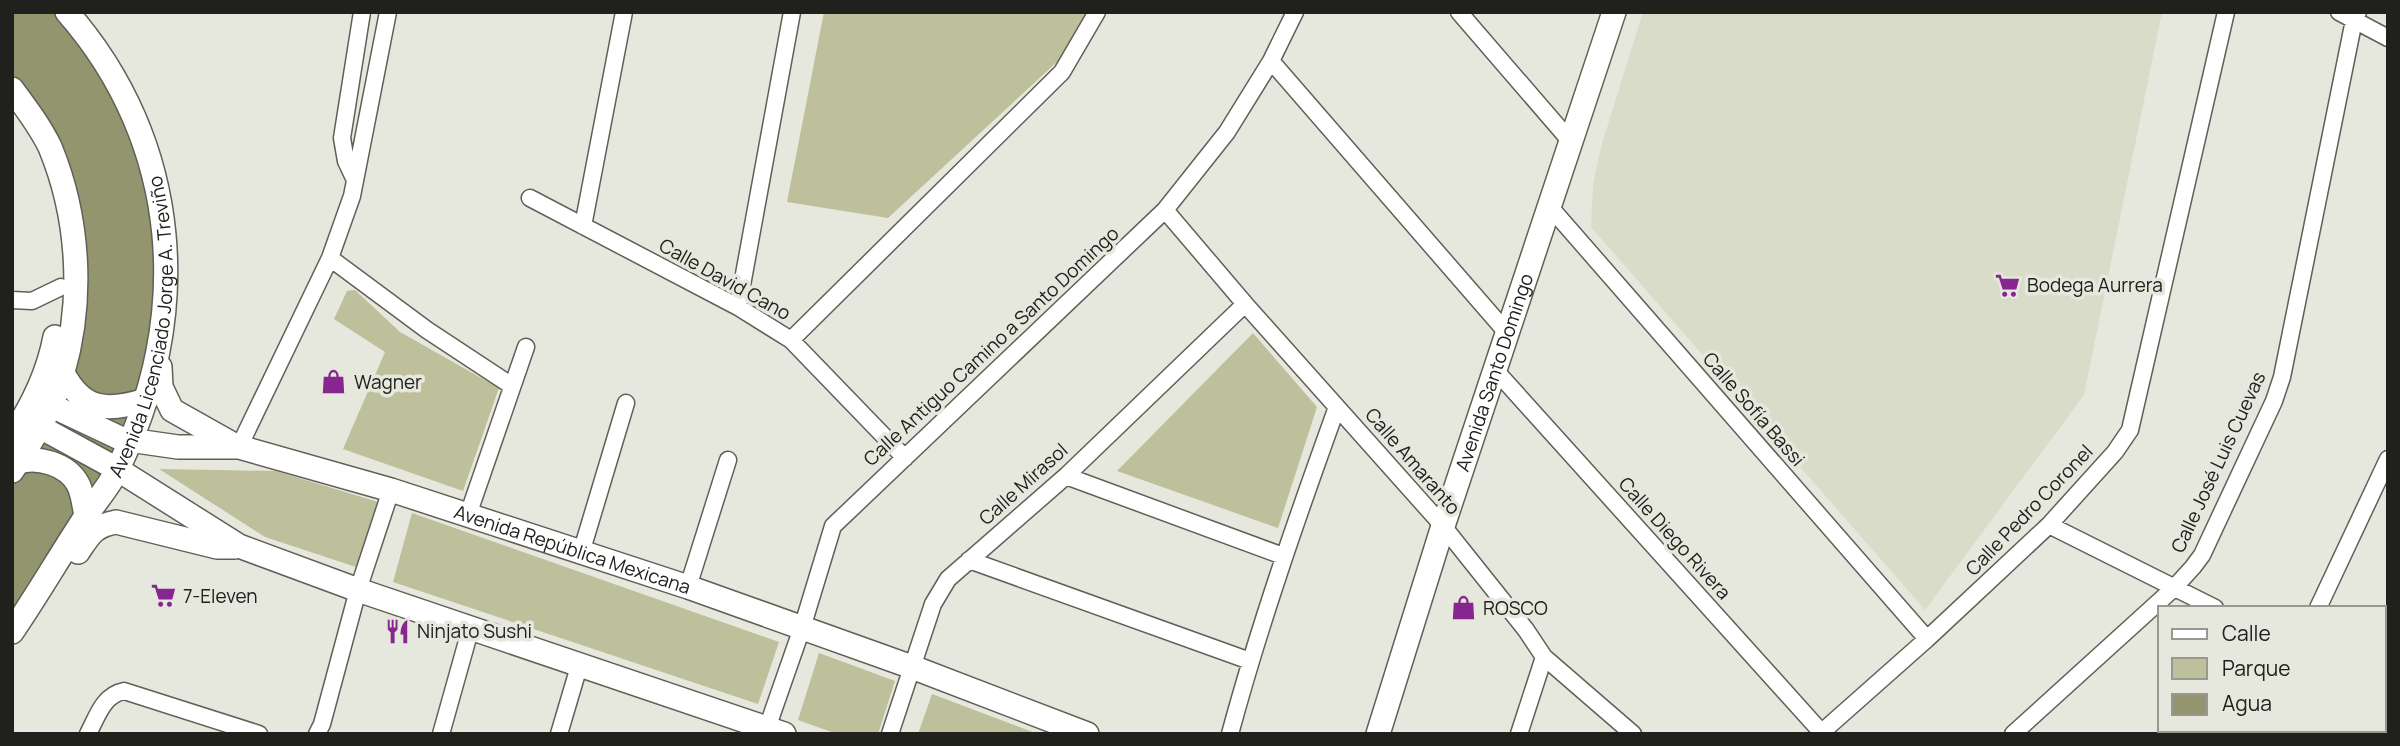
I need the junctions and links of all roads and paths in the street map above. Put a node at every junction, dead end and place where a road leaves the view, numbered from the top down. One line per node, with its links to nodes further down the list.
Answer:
1 (66, 12): 30 (main road, Avenida Licenciado Jorge A. Treviño)
2 (362, 12): 17 (street)
3 (388, 12): 17 (street)
4 (624, 12): 22 (street)
5 (792, 12): 27 (street)
6 (1097, 12): 29 (street)
7 (1295, 12): 14 (street, Calle Antiguo Camino a Santo Domingo)
8 (1459, 12): 16 (street)
9 (1614, 12): 16 (main road, Avenida Santo Domingo)
10 (2226, 12): 52 (street, Calle Pedro Coronel)
11 (2339, 12): 12 (street)
12 (2356, 16): 13 (street); 60 (street, Calle José Luis Cuevas)
13 (2388, 38)
14 (1271, 61): 21 (street, Calle Antiguo Camino a Santo Domingo); 28 (street)
15 (12, 89): 18 (main road)
16 (1572, 143): 20 (main road, Avenida Santo Domingo)
17 (354, 178): 23 (street)
18 (60, 180): 24 (main road); 33 (main road)
19 (530, 198): 22 (street, Calle David Cano)
20 (1550, 207): 28 (main road, Avenida Santo Domingo); 67 (street, Calle Sofía Bassi)
21 (1165, 210): 26 (street, Calle Amaranto); 43 (street, Calle Antiguo Camino a Santo Domingo)
22 (583, 226): 27 (street, Calle David Cano)
23 (330, 258): 34 (street); 42 (street)
24 (61, 287): 25 (street); 40 (main road)
25 (12, 300)
26 (1245, 304): 37 (street, Calle Amaranto); 48 (street, Calle Mirasol)
27 (737, 307): 29 (street, Calle David Cano)
28 (1508, 334): 32 (main road, Avenida Santo Domingo)
29 (791, 340): 43 (street, Calle David Cano)
30 (159, 345): 35 (main road, Avenida Licenciado Jorge A. Treviño); 42 (main road)
31 (526, 347): 34 (street)
32 (1496, 371): 53 (main road, Avenida Santo Domingo); 73 (street, Calle Diego Rivera)
33 (66, 379): 35 (main road); 38 (main road)
34 (512, 386): 51 (street)
35 (146, 400): 41 (main road, Avenida Licenciado Jorge A. Treviño)
36 (626, 403): 55 (street)
37 (1337, 407): 53 (street, Calle Amaranto); 56 (street)
38 (55, 408): 39 (main road); 41 (main road, Avenida República Mexicana)
39 (45, 430): 46 (main road); 47 (main road)
40 (12, 436)
41 (122, 438): 42 (main road, Avenida República Mexicana); 47 (main road, Avenida Licenciado Jorge A. Treviño)
42 (239, 447): 49 (main road, Avenida República Mexicana)
43 (905, 458): 65 (street, Calle Antiguo Camino a Santo Domingo)
44 (2388, 459): 63 (street)
45 (728, 460): 59 (street)
46 (20, 464): 50 (main road)
47 (110, 465): 50 (main road, Avenida Licenciado Jorge A. Treviño); 54 (main road)
48 (1066, 476): 56 (street); 57 (street, Calle Mirasol)
49 (391, 490): 51 (main road, Avenida República Mexicana); 61 (street)
50 (85, 508): 58 (main road, Avenida Licenciado Jorge A. Treviño)
51 (468, 515): 55 (main road, Avenida República Mexicana)
52 (2049, 525): 60 (street); 67 (street, Calle Pedro Coronel)
53 (1443, 526): 68 (street, Calle Amaranto); 82 (main road, Avenida Santo Domingo)
54 (239, 547): 58 (main road); 61 (main road)
55 (581, 553): 59 (main road, Avenida República Mexicana)
56 (1283, 556): 69 (street)
57 (969, 560): 69 (street); 71 (street, Calle Mirasol)
58 (47, 578): 66 (main road, Avenida Licenciado Jorge A. Treviño)
59 (688, 587): 65 (main road, Avenida República Mexicana)
60 (2174, 589): 62 (street); 85 (street, Calle José Luis Cuevas)
61 (358, 590): 64 (main road); 76 (street)
62 (2211, 606)
63 (2319, 606)
64 (471, 627): 70 (main road); 77 (street)
65 (802, 628): 71 (main road, Avenida República Mexicana); 72 (street, Calle Antiguo Camino a Santo Domingo)
66 (12, 632)
67 (1927, 639): 73 (street, Calle Pedro Coronel)
68 (1544, 657): 83 (street); 84 (street, Calle Amaranto)
69 (1250, 661): 81 (street)
70 (580, 663): 72 (main road); 78 (street)
71 (912, 667): 79 (street, Calle Mirasol); 80 (main road, Avenida República Mexicana)
72 (772, 732)
73 (1823, 733)
74 (88, 734): 75 (street)
75 (259, 734)
76 (317, 734)
77 (441, 734)
78 (559, 734)
79 (890, 734)
80 (1087, 734)
81 (1230, 734)
82 (1378, 734)
83 (1519, 734)
84 (1633, 734)
85 (2013, 734)

